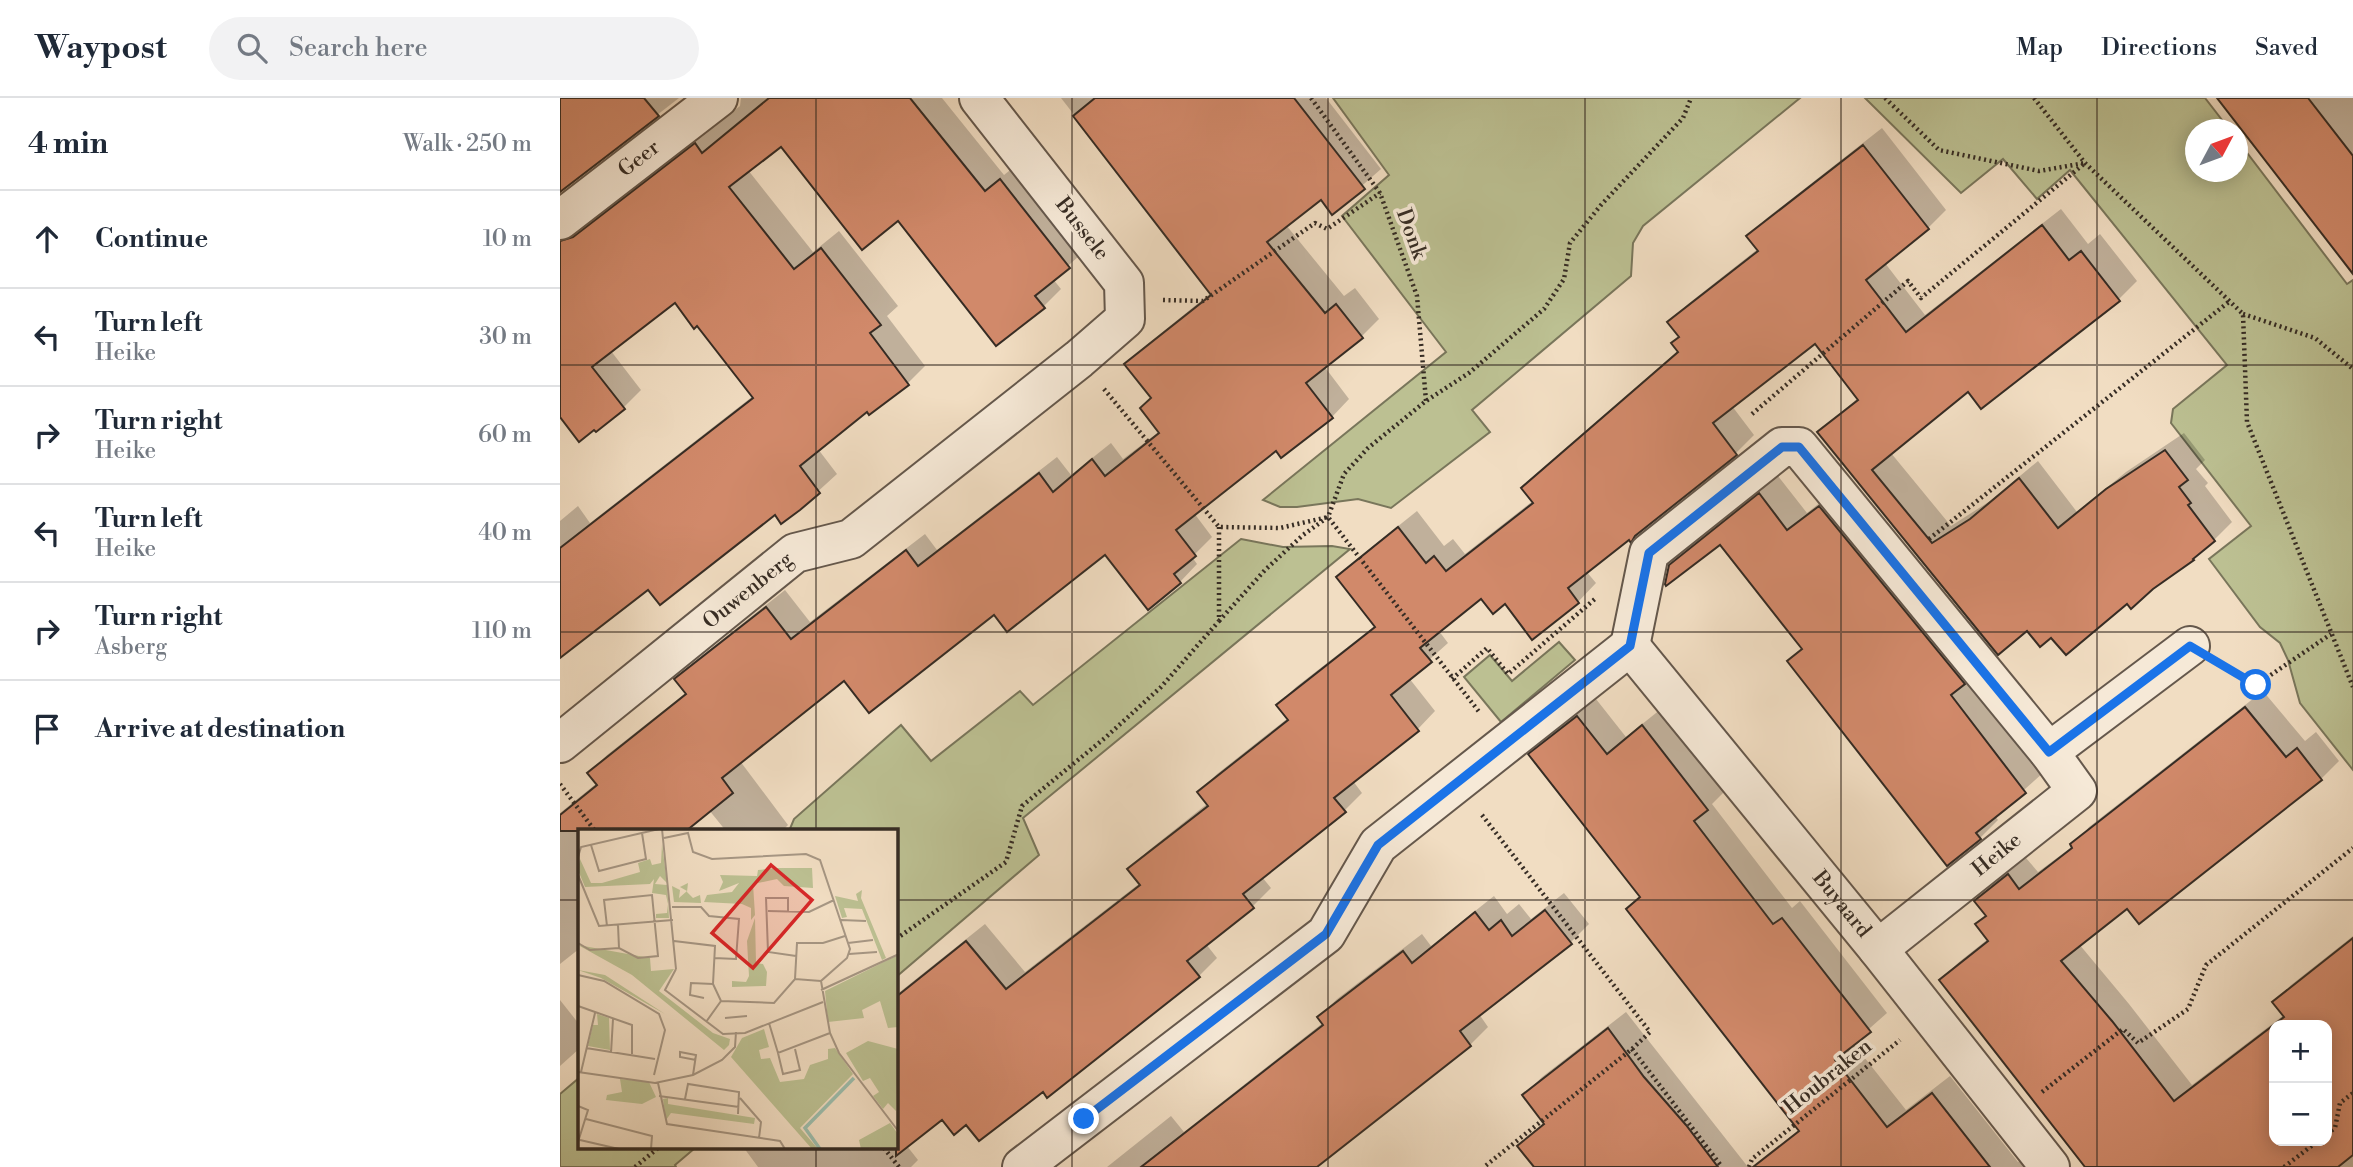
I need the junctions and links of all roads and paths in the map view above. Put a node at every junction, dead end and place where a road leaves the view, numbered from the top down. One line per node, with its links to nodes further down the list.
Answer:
1 (718, 98): 9 (street, Geer)
2 (979, 98): 10 (street, Bussele)
3 (1311, 98): 8 (path, Donk)
4 (1691, 98): 15 (path)
5 (1885, 98): 7 (path)
6 (2034, 98): 7 (path)
7 (2085, 163): 11 (path); 16 (path)
8 (1380, 193): 10 (path); 15 (path, Donk)
9 (560, 220)
10 (1124, 299): 13 (street)
11 (2230, 301): 12 (path); 19 (path)
12 (2243, 314): 14 (path); 22 (path)
13 (1079, 359): 18 (path); 27 (street, Ouwenberg)
14 (2353, 369)
15 (1426, 401): 17 (path)
16 (1760, 464): 19 (street, Heike); 23 (street, Heike)
17 (1328, 517): 18 (path); 21 (path); 25 (path)
18 (1219, 527): 21 (path)
19 (1896, 565): 29 (street, Heike)
20 (1599, 596): 25 (path)
21 (1219, 621): 34 (path)
22 (2331, 634): 24 (path); 26 (path)
23 (1630, 646): 28 (street); 35 (street, Buyaard)
24 (2190, 646): 29 (street)
25 (1452, 679): 28 (path)
26 (2353, 687)
27 (560, 743)
28 (1507, 746): 31 (street)
29 (2049, 752): 35 (street, Heike)
30 (560, 784): 32 (path)
31 (1458, 784): 37 (path); 46 (street)
32 (594, 829)
33 (2353, 848): 39 (path)
34 (898, 938)
35 (1878, 949): 36 (street, Buyaard)
36 (1931, 1015): 39 (street, Buyaard); 49 (path, Houbraken)
37 (1632, 1049): 47 (path); 48 (path)
38 (2353, 1093): 40 (path)
39 (2010, 1116): 50 (street, Buyaard)
40 (2332, 1130)
41 (2311, 1146): 51 (path)
42 (655, 1150): 44 (path)
43 (886, 1150): 45 (path)
44 (633, 1167)
45 (899, 1167)
46 (1022, 1167)
47 (1484, 1167)
48 (1722, 1167)
49 (1749, 1167)
50 (2050, 1167)
51 (2284, 1167)

